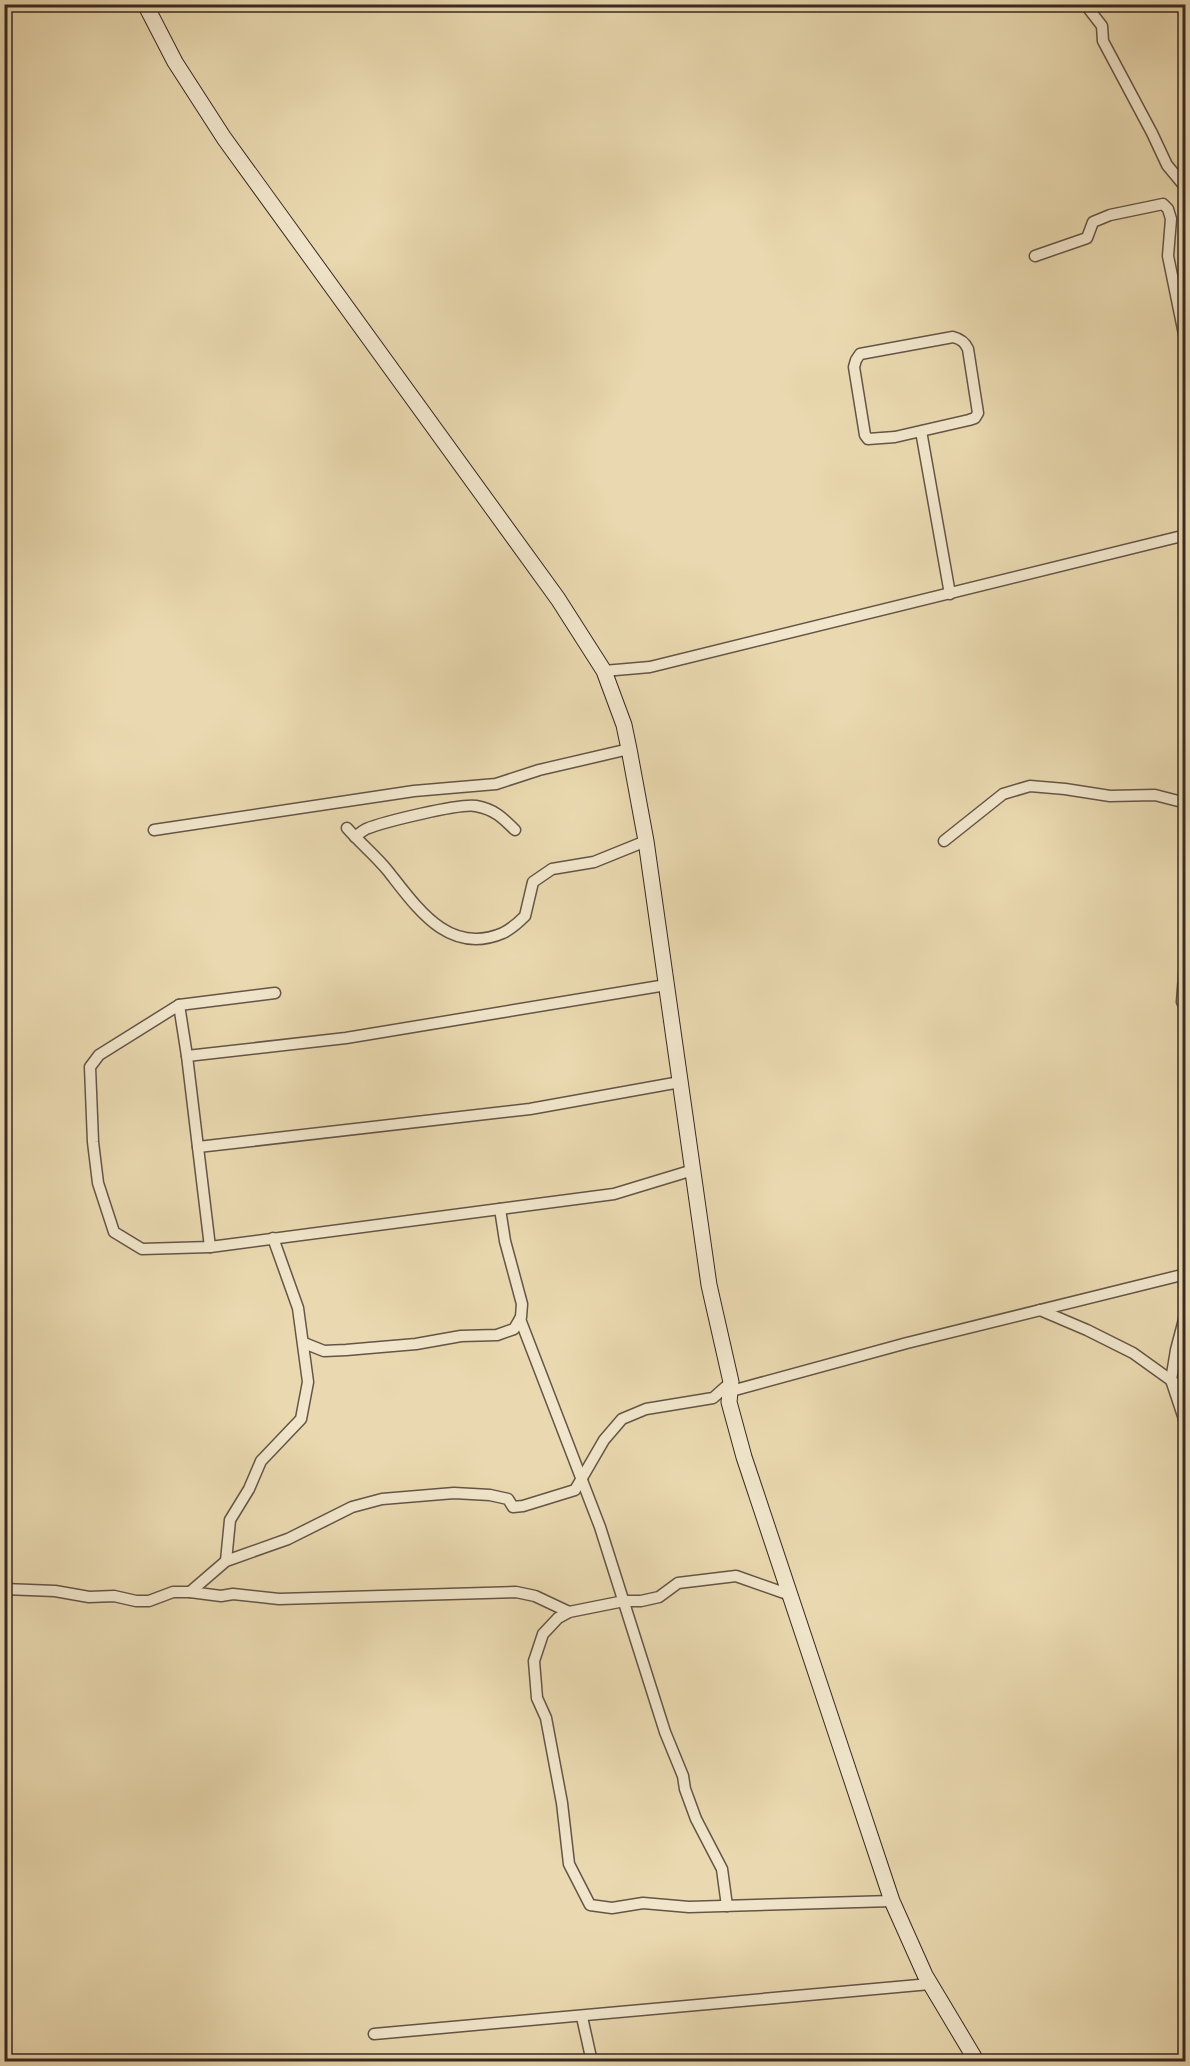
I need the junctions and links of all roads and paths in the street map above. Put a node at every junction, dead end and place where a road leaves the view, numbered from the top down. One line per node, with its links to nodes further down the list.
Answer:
1 (145, 4): 9 (main road)
2 (1084, 4): 3 (street)
3 (1185, 188)
4 (1035, 256): 5 (street)
5 (1185, 344)
6 (921, 431): 6 (street); 8 (street)
7 (1185, 535): 8 (street)
8 (950, 594): 9 (street)
9 (604, 671): 10 (main road)
10 (629, 749): 13 (street); 16 (main road)
11 (1185, 803): 17 (street)
12 (347, 828): 15 (street)
13 (154, 830)
14 (515, 830): 15 (street)
15 (355, 837): 16 (street)
16 (646, 841): 20 (main road)
17 (944, 841)
18 (1185, 888): 19 (street)
19 (1185, 949): 23 (street)
20 (666, 985): 24 (street); 25 (main road)
21 (275, 993): 22 (street)
22 (179, 1005): 24 (street); 30 (street)
23 (1185, 1008)
24 (187, 1056): 26 (street)
25 (680, 1082): 26 (street); 27 (main road)
26 (198, 1147): 30 (street)
27 (693, 1170): 28 (street); 37 (main road)
28 (500, 1209): 29 (street); 34 (street)
29 (273, 1238): 30 (street); 35 (street)
30 (210, 1247)
31 (1185, 1274): 32 (street)
32 (1040, 1310): 36 (street); 37 (street)
33 (1185, 1312): 36 (street)
34 (520, 1319): 35 (street); 40 (street)
35 (303, 1343): 41 (street)
36 (1171, 1380): 38 (street); 39 (street)
37 (731, 1382): 40 (street); 44 (main road)
38 (1185, 1391)
39 (1185, 1425)
40 (582, 1476): 41 (street); 45 (street)
41 (226, 1561): 43 (street)
42 (4, 1589): 43 (street)
43 (190, 1592): 46 (street)
44 (790, 1595): 45 (street); 47 (main road)
45 (624, 1601): 46 (street); 48 (street)
46 (569, 1612): 48 (street)
47 (892, 1900): 48 (street); 49 (main road)
48 (727, 1906)
49 (930, 1984): 50 (street); 53 (main road)
50 (582, 2017): 51 (street); 52 (street)
51 (375, 2034)
52 (592, 2061)
53 (977, 2061)

